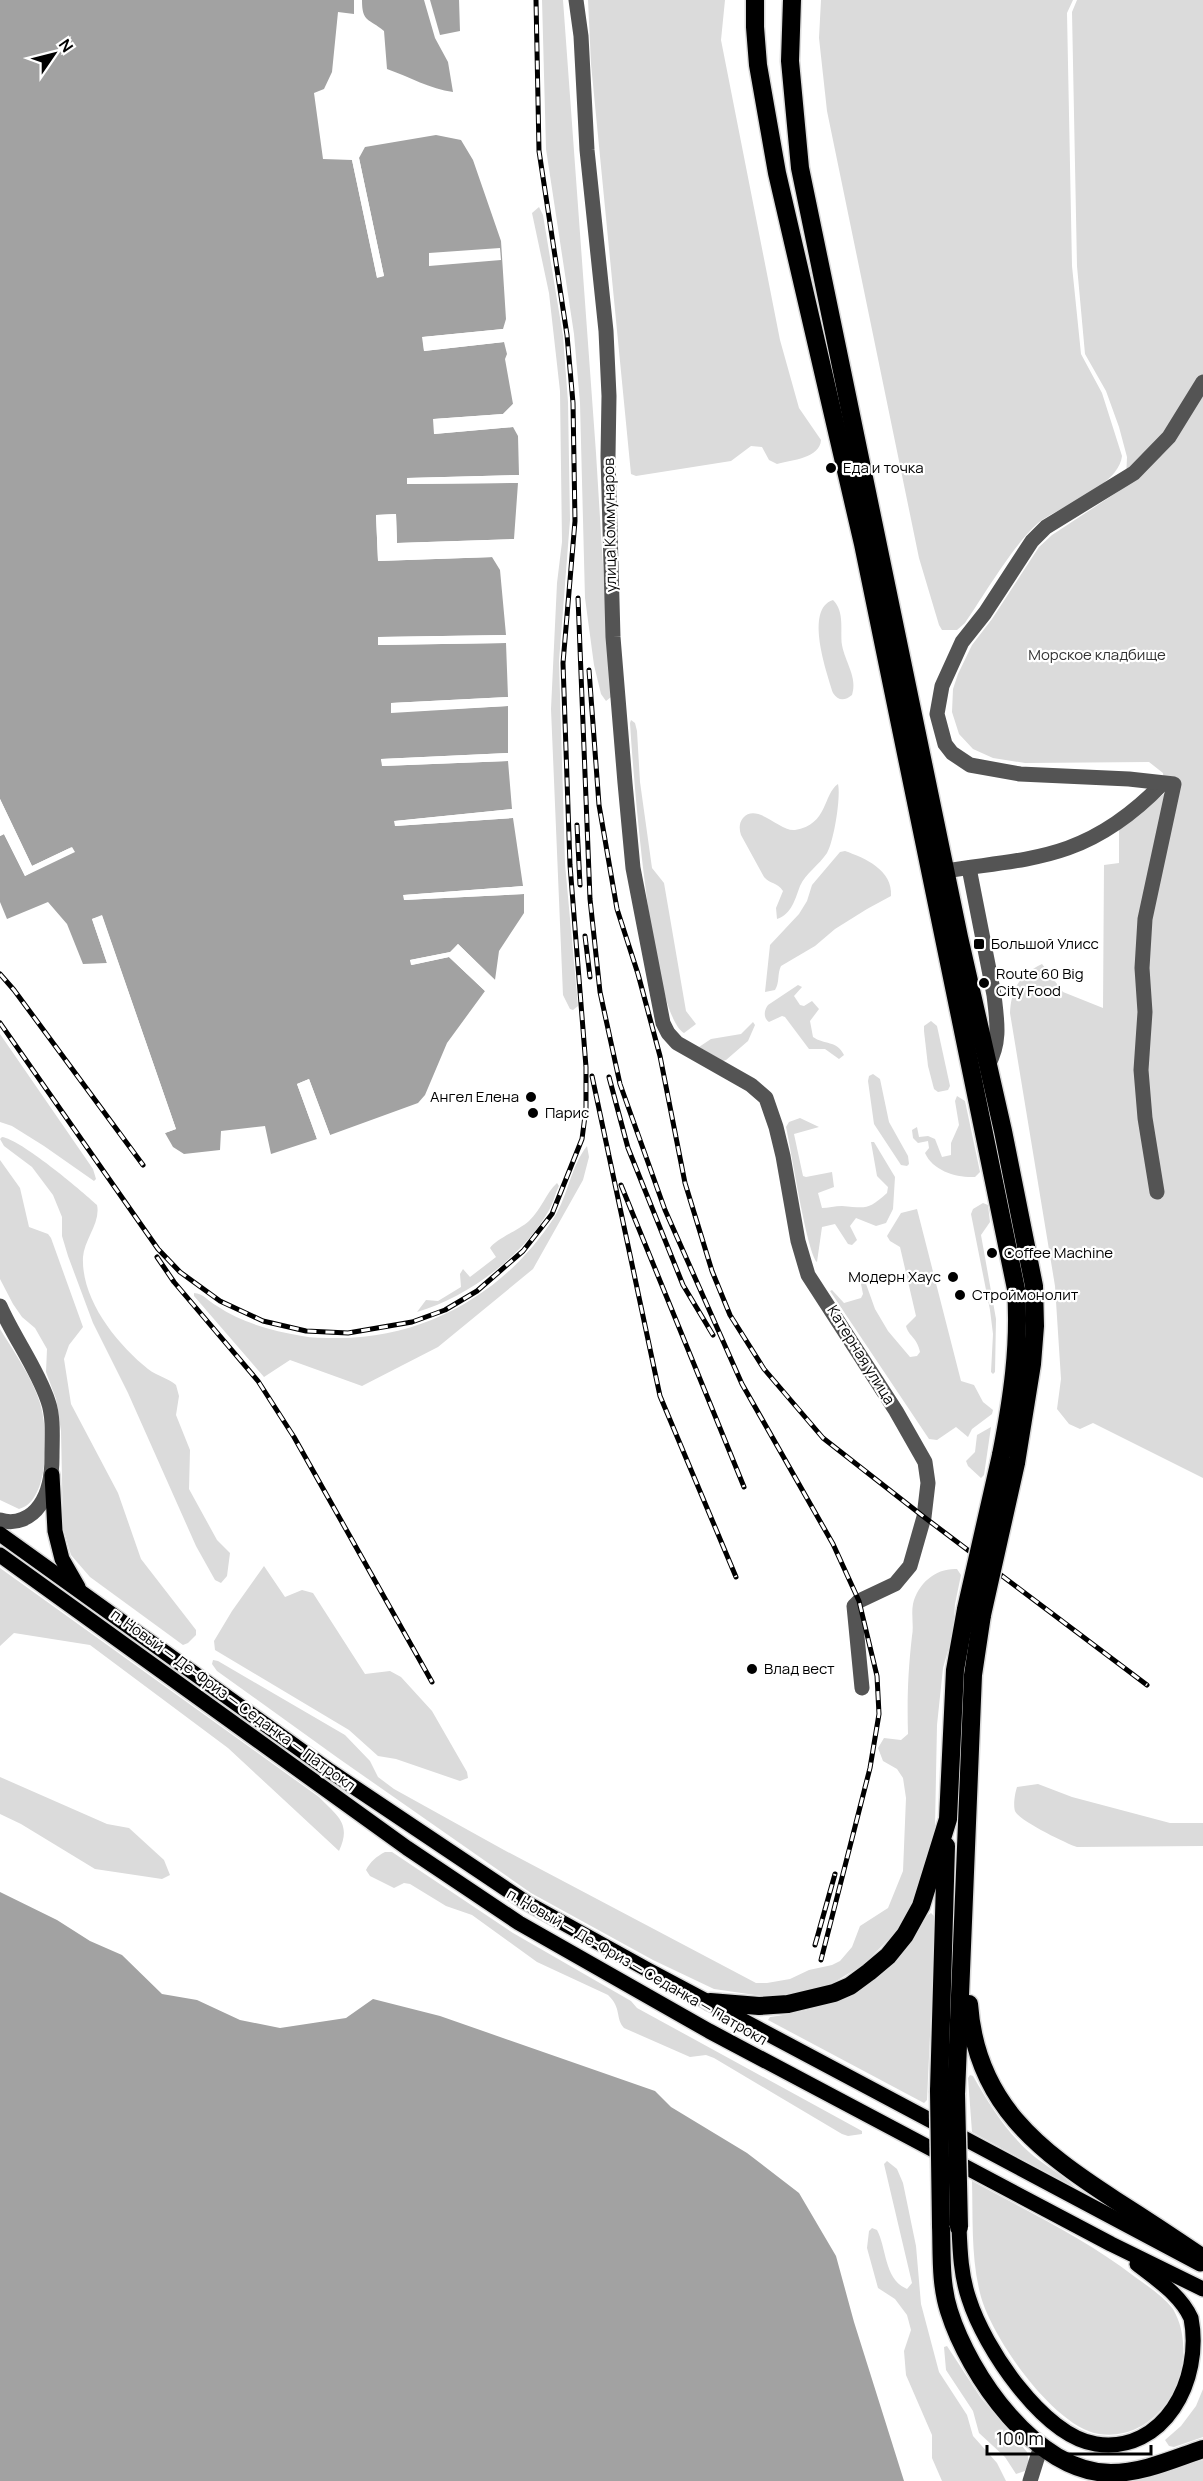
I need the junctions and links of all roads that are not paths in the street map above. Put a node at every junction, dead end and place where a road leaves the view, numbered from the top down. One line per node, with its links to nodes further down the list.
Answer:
1 (576, 0): 8 (street, улица Коммунаров)
2 (755, 0): 12 (highway)
3 (792, 0): 7 (highway)
4 (1203, 382): 5 (street)
5 (1162, 784): 6 (street); 10 (street)
6 (969, 868): 7 (street); 9 (street)
7 (946, 871): 9 (highway)
8 (677, 1043): 19 (street, Катерная улица)
9 (988, 1065): 12 (highway)
10 (1157, 1192)
11 (0, 1306): 13 (street)
12 (1008, 1459): 18 (highway, bridge)
13 (52, 1475): 14 (street); 17 (main road)
14 (0, 1520)
15 (0, 1534): 17 (main road, п. Новый — Де-Фриз — Седанка — Патрокл)
16 (0, 1555): 25 (main road, п. Новый — Де-Фриз — Седанка — Патрокл)
17 (81, 1592): 22 (main road, п. Новый — Де-Фриз — Седанка — Патрокл)
18 (974, 1612): 20 (highway); 21 (highway)
19 (862, 1688)
20 (946, 1826): 22 (highway); 23 (highway)
21 (963, 1940): 23 (highway); 26 (highway)
22 (710, 2002): 27 (main road, п. Новый — Де-Фриз — Седанка — Патрокл)
23 (948, 2092): 24 (highway, bridge)
24 (950, 2226): 25 (main road); 29 (highway)
25 (1111, 2244): 28 (main road, п. Новый — Де-Фриз — Седанка — Патрокл)
26 (1203, 2258)
27 (1203, 2266)
28 (1203, 2289)
29 (1041, 2446): 30 (highway); 31 (street)
30 (1203, 2449)
31 (1030, 2481)

